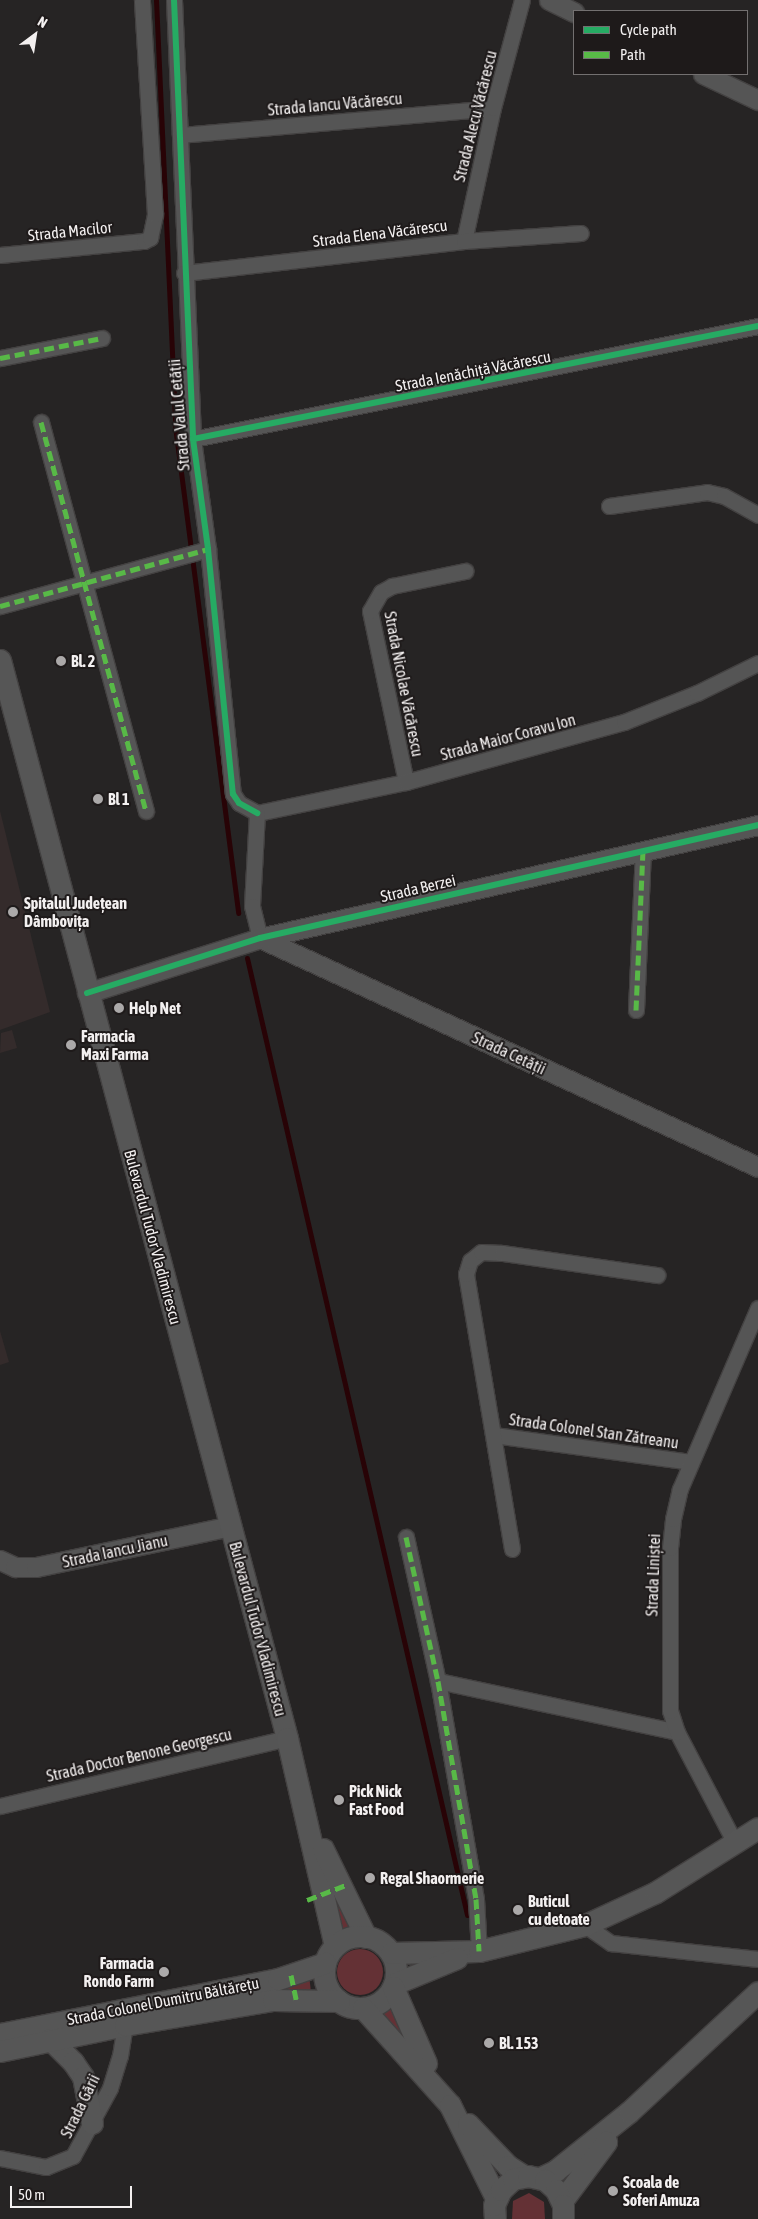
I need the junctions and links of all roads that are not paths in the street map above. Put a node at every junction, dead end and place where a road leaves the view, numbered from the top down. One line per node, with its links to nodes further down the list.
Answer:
1 (142, 0): 12 (street, Strada Macilor)
2 (174, 0): 9 (street, Strada Valul Cetății)
3 (522, 0): 8 (street, Strada Alecu Văcărescu)
4 (549, 0): 5 (street)
5 (573, 12)
6 (705, 75): 7 (street)
7 (758, 100)
8 (494, 108): 9 (street, Strada Iancu Văcărescu); 11 (street, Strada Alecu Văcărescu)
9 (180, 134): 13 (street, Strada Valul Cetății)
10 (581, 233): 11 (street, Strada Elena Văcărescu)
11 (464, 241): 13 (street, Strada Elena Văcărescu)
12 (0, 255)
13 (184, 273): 18 (street, Strada Valul Cetății)
14 (758, 326): 18 (street, Strada Ienăchiță Văcărescu)
15 (102, 338): 16 (street)
16 (0, 358)
17 (40, 422): 23 (street)
18 (193, 439): 21 (street, Strada Valul Cetății)
19 (609, 506): 20 (street)
20 (758, 515)
21 (208, 549): 23 (street); 29 (street, Strada Valul Cetății)
22 (465, 571): 27 (street, Strada Nicolae Văcărescu)
23 (85, 583): 24 (street); 28 (street)
24 (0, 606)
25 (0, 660): 33 (main road, Bulevardul Tudor Vladimirescu)
26 (758, 663): 27 (street, Strada Maior Coravu Ion)
27 (406, 782): 29 (street, Strada Maior Coravu Ion)
28 (146, 811)
29 (257, 813): 32 (street)
30 (758, 825): 31 (street, Strada Berzei)
31 (643, 852): 32 (street, Strada Berzei); 34 (street)
32 (260, 938): 33 (street, Strada Berzei); 35 (street, Strada Cetății)
33 (87, 993): 40 (main road, Bulevardul Tudor Vladimirescu)
34 (636, 1010)
35 (758, 1167)
36 (658, 1275): 38 (street, Strada Colonel Stan Zătreanu)
37 (758, 1308): 39 (street, Strada Liniștei)
38 (494, 1435): 39 (street, Strada Colonel Stan Zătreanu); 42 (street, Strada Colonel Stan Zătreanu)
39 (690, 1462): 45 (street, Strada Liniștei)
40 (231, 1526): 43 (street, Strada Iancu Jianu); 46 (main road, Bulevardul Tudor Vladimirescu)
41 (406, 1537): 44 (street)
42 (512, 1550)
43 (0, 1560)
44 (438, 1681): 45 (street); 53 (street)
45 (677, 1732): 50 (street, Strada Liniștei)
46 (287, 1738): 47 (street, Strada Doctor Benone Georgescu); 48 (main road, Bulevardul Tudor Vladimirescu)
47 (0, 1806)
48 (306, 1815): 52 (main road, Bulevardul Tudor Vladimirescu); 55 (main road, Bulevardul Tudor Vladimirescu)
49 (758, 1828): 50 (main road)
50 (735, 1843): 51 (main road)
51 (585, 1925): 53 (main road); 56 (street)
52 (366, 1936): 54 (main road); 55 (main road)
53 (477, 1951): 54 (main road); 57 (main road)
54 (391, 1953): 57 (main road)
55 (330, 1954): 59 (main road); 62 (main road, Strada Colonel Dumitru Băltărețu)
56 (758, 1959)
57 (394, 1985): 60 (main road); 65 (main road)
58 (758, 1992): 66 (main road)
59 (339, 2001): 60 (main road); 61 (main road, Strada Colonel Dumitru Băltărețu)
60 (363, 2008): 65 (main road)
61 (125, 2025): 63 (main road, Strada Colonel Dumitru Băltărețu); 67 (street, Strada Gării)
62 (0, 2034)
63 (50, 2039): 64 (main road, Strada Colonel Dumitru Băltărețu); 67 (main road)
64 (0, 2051)
65 (444, 2097): 69 (main road); 71 (main road)
66 (629, 2112): 69 (main road); 70 (main road)
67 (92, 2124): 68 (street, Strada Gării)
68 (0, 2158)
69 (532, 2177): 70 (main road); 71 (main road)
70 (562, 2210)
71 (495, 2213)

